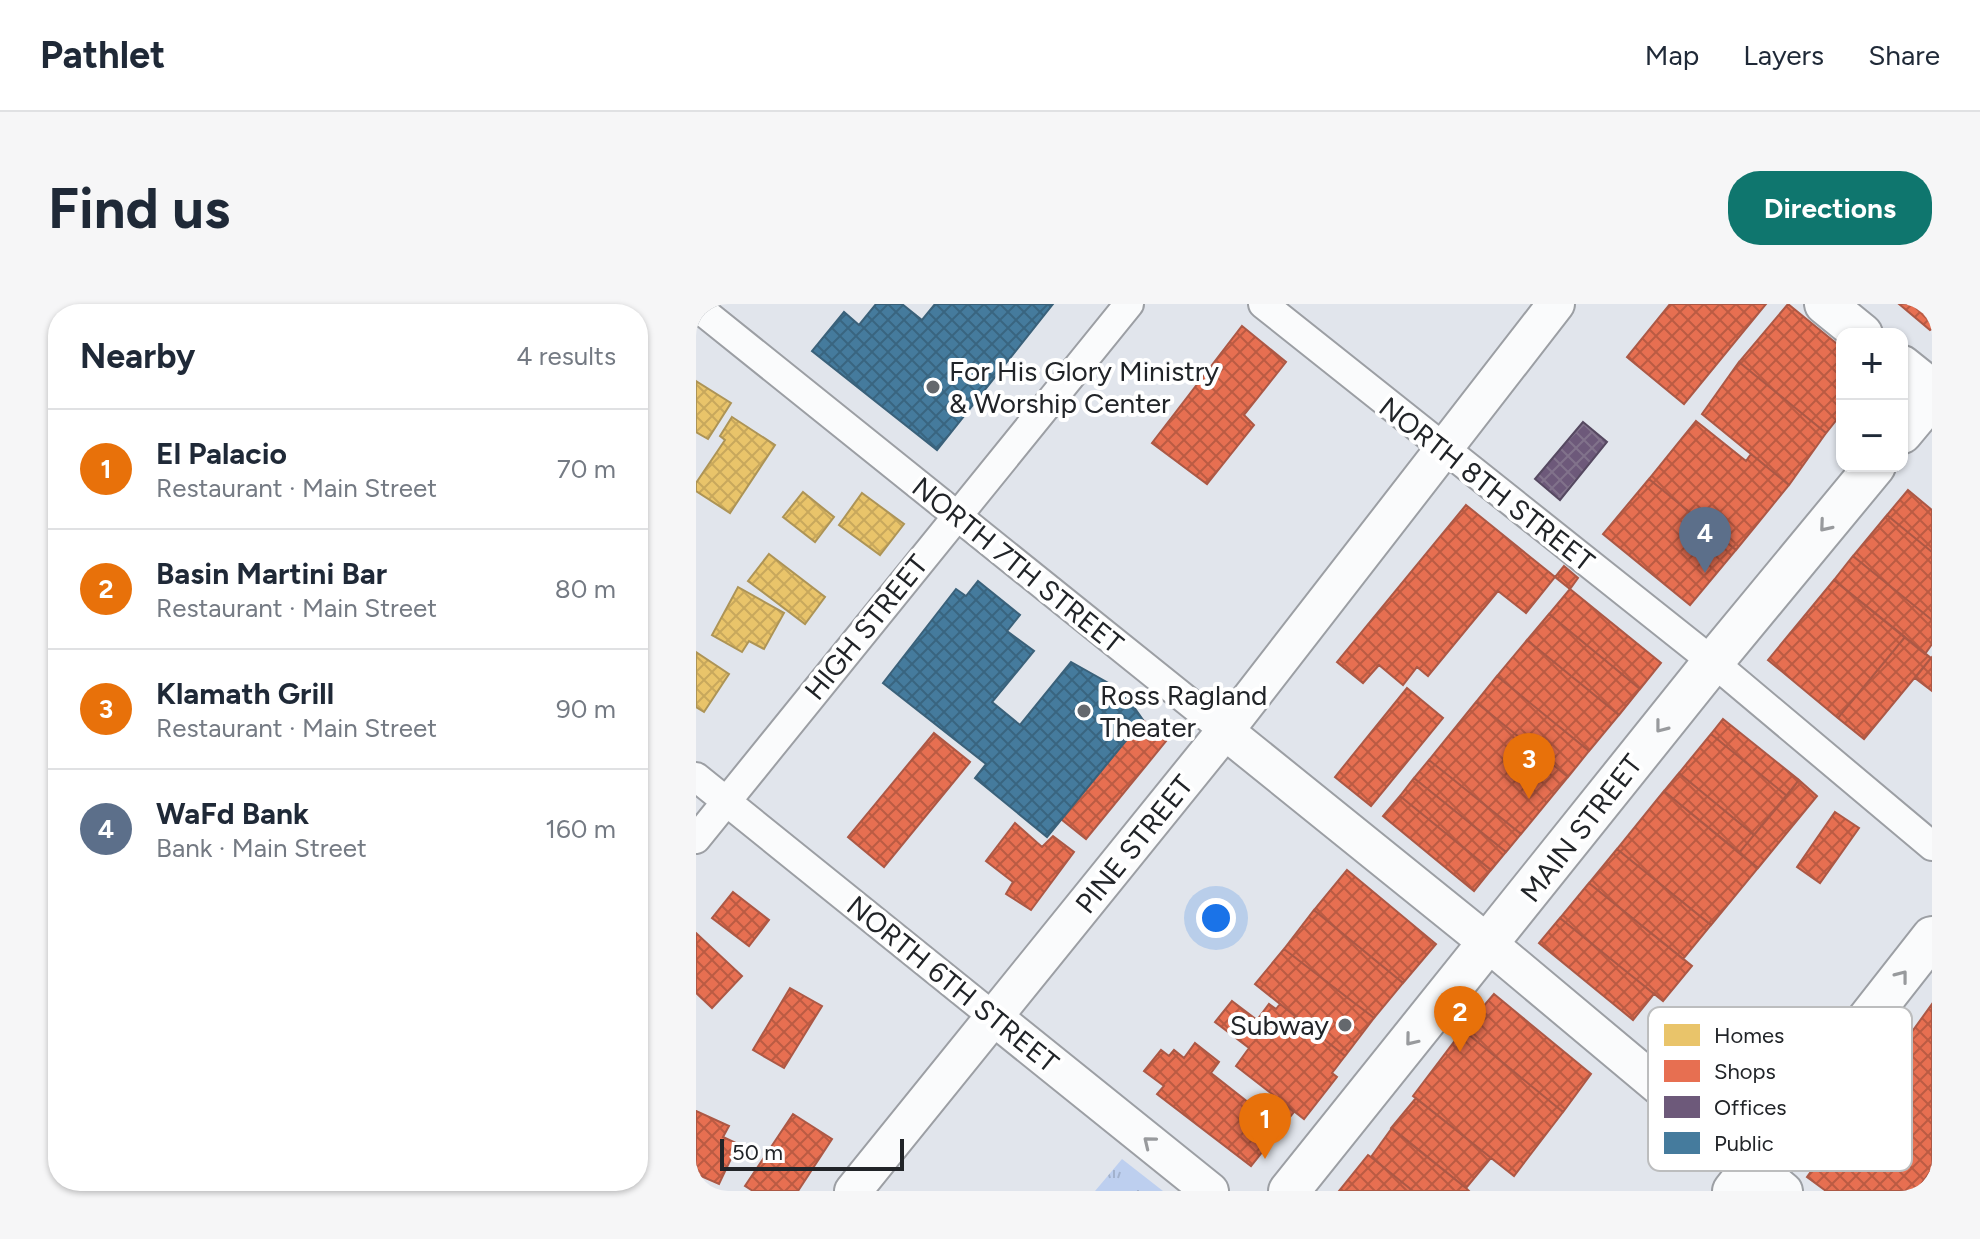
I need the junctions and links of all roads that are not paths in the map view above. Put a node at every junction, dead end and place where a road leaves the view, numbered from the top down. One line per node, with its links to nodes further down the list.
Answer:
1 (1129, 304): 13 (street, HIGH STREET)
2 (1263, 304): 11 (street, NORTH 8TH STREET)
3 (1556, 304): 11 (street, PINE STREET)
4 (1825, 304): 6 (main road)
5 (697, 306): 13 (street, NORTH 7TH STREET)
6 (1855, 328)
7 (1908, 371): 8 (main road)
8 (1932, 390)
9 (1932, 397): 10 (main road)
10 (1908, 426)
11 (1443, 449): 14 (street, NORTH 8TH STREET); 15 (street, PINE STREET)
12 (1870, 472): 14 (main road, MAIN STREET, one-way to 14)
13 (956, 515): 15 (street, NORTH 7TH STREET); 17 (street, HIGH STREET)
14 (1713, 662): 19 (street, NORTH 8TH STREET); 21 (main road, MAIN STREET, one-way to 21)
15 (1225, 731): 21 (street, NORTH 7TH STREET); 23 (street, PINE STREET)
16 (696, 777): 17 (street, NORTH 6TH STREET)
17 (726, 802): 18 (street, HIGH STREET); 23 (street, NORTH 6TH STREET)
18 (696, 839)
19 (1932, 846)
20 (1932, 937): 22 (main road, one-way to 20)
21 (1489, 944): 24 (street, NORTH 7TH STREET); 28 (main road, MAIN STREET, one-way to 28)
22 (1877, 1007)
23 (995, 1018): 26 (street, PINE STREET); 27 (street, NORTH 6TH STREET, one-way to 23)
24 (1648, 1090)
25 (1743, 1178): 29 (street, NORTH 7TH STREET)
26 (853, 1191)
27 (1210, 1191)
28 (1289, 1191)
29 (1784, 1191)

